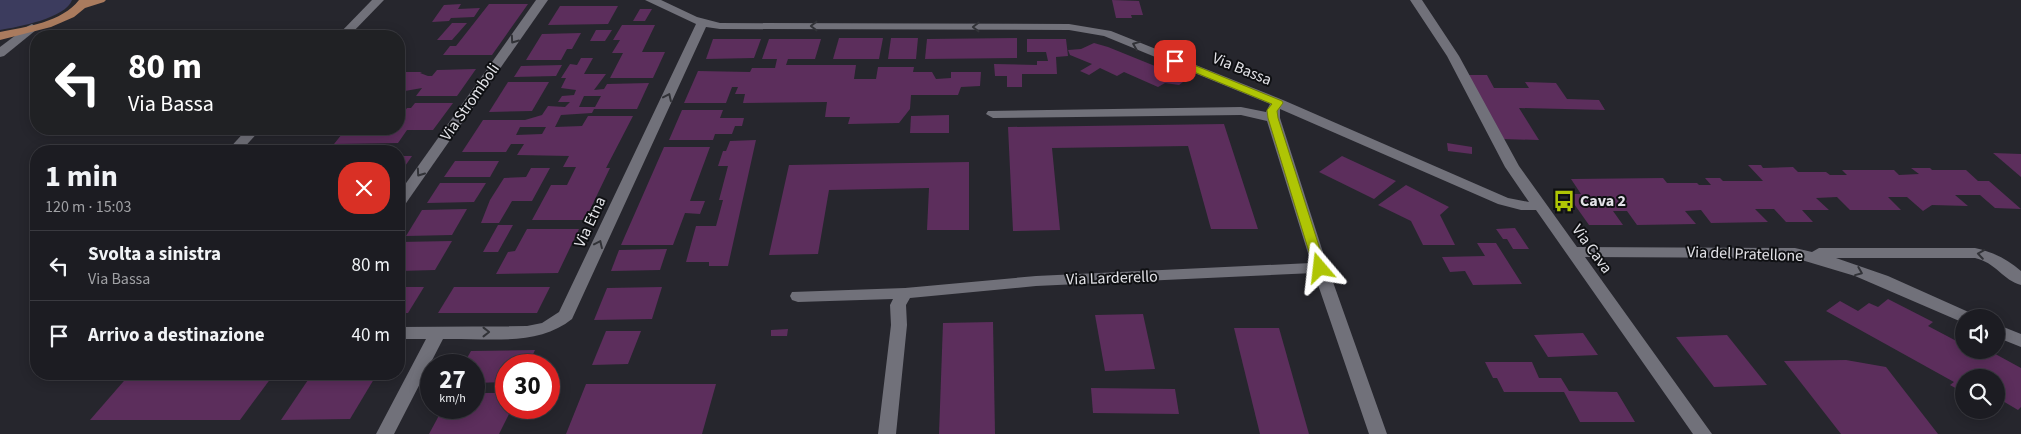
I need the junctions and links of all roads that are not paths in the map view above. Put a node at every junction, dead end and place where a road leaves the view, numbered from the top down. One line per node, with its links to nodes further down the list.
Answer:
1 (100, 0): 6 (main road)
2 (378, 0): 9 (street)
3 (542, 0): 16 (street, Via Stromboli, one-way to 16)
4 (651, 0): 7 (street, Via Bassa)
5 (1416, 0): 17 (street, Via Cava)
6 (84, 3): 8 (main road)
7 (702, 23): 12 (street, Via Bassa, one-way to 7); 27 (street, Via Etna, one-way to 7)
8 (32, 28): 10 (main road); 11 (street)
9 (349, 30)
10 (0, 36)
11 (0, 53)
12 (1276, 110): 13 (street); 17 (street, Via Bassa); 22 (street)
13 (993, 114)
14 (249, 135): 15 (street)
15 (239, 145)
16 (405, 195)
17 (1541, 206): 18 (street, Via Cava)
18 (1572, 252): 19 (street, Via del Pratellone); 34 (street, Via Cava)
19 (1795, 253): 20 (street, one-way to 19); 26 (street, Via del Pratellone, one-way to 26)
20 (2002, 263): 21 (street); 23 (street)
21 (2021, 264)
22 (1320, 268): 24 (street, Via Larderello); 33 (street)
23 (2021, 280)
24 (905, 293): 25 (street, Via Larderello); 32 (street)
25 (798, 296)
26 (1955, 313)
27 (438, 332): 28 (street); 31 (street)
28 (405, 334)
29 (2005, 334): 30 (street)
30 (2021, 341)
31 (385, 434)
32 (887, 434)
33 (1378, 434)
34 (1703, 434)

